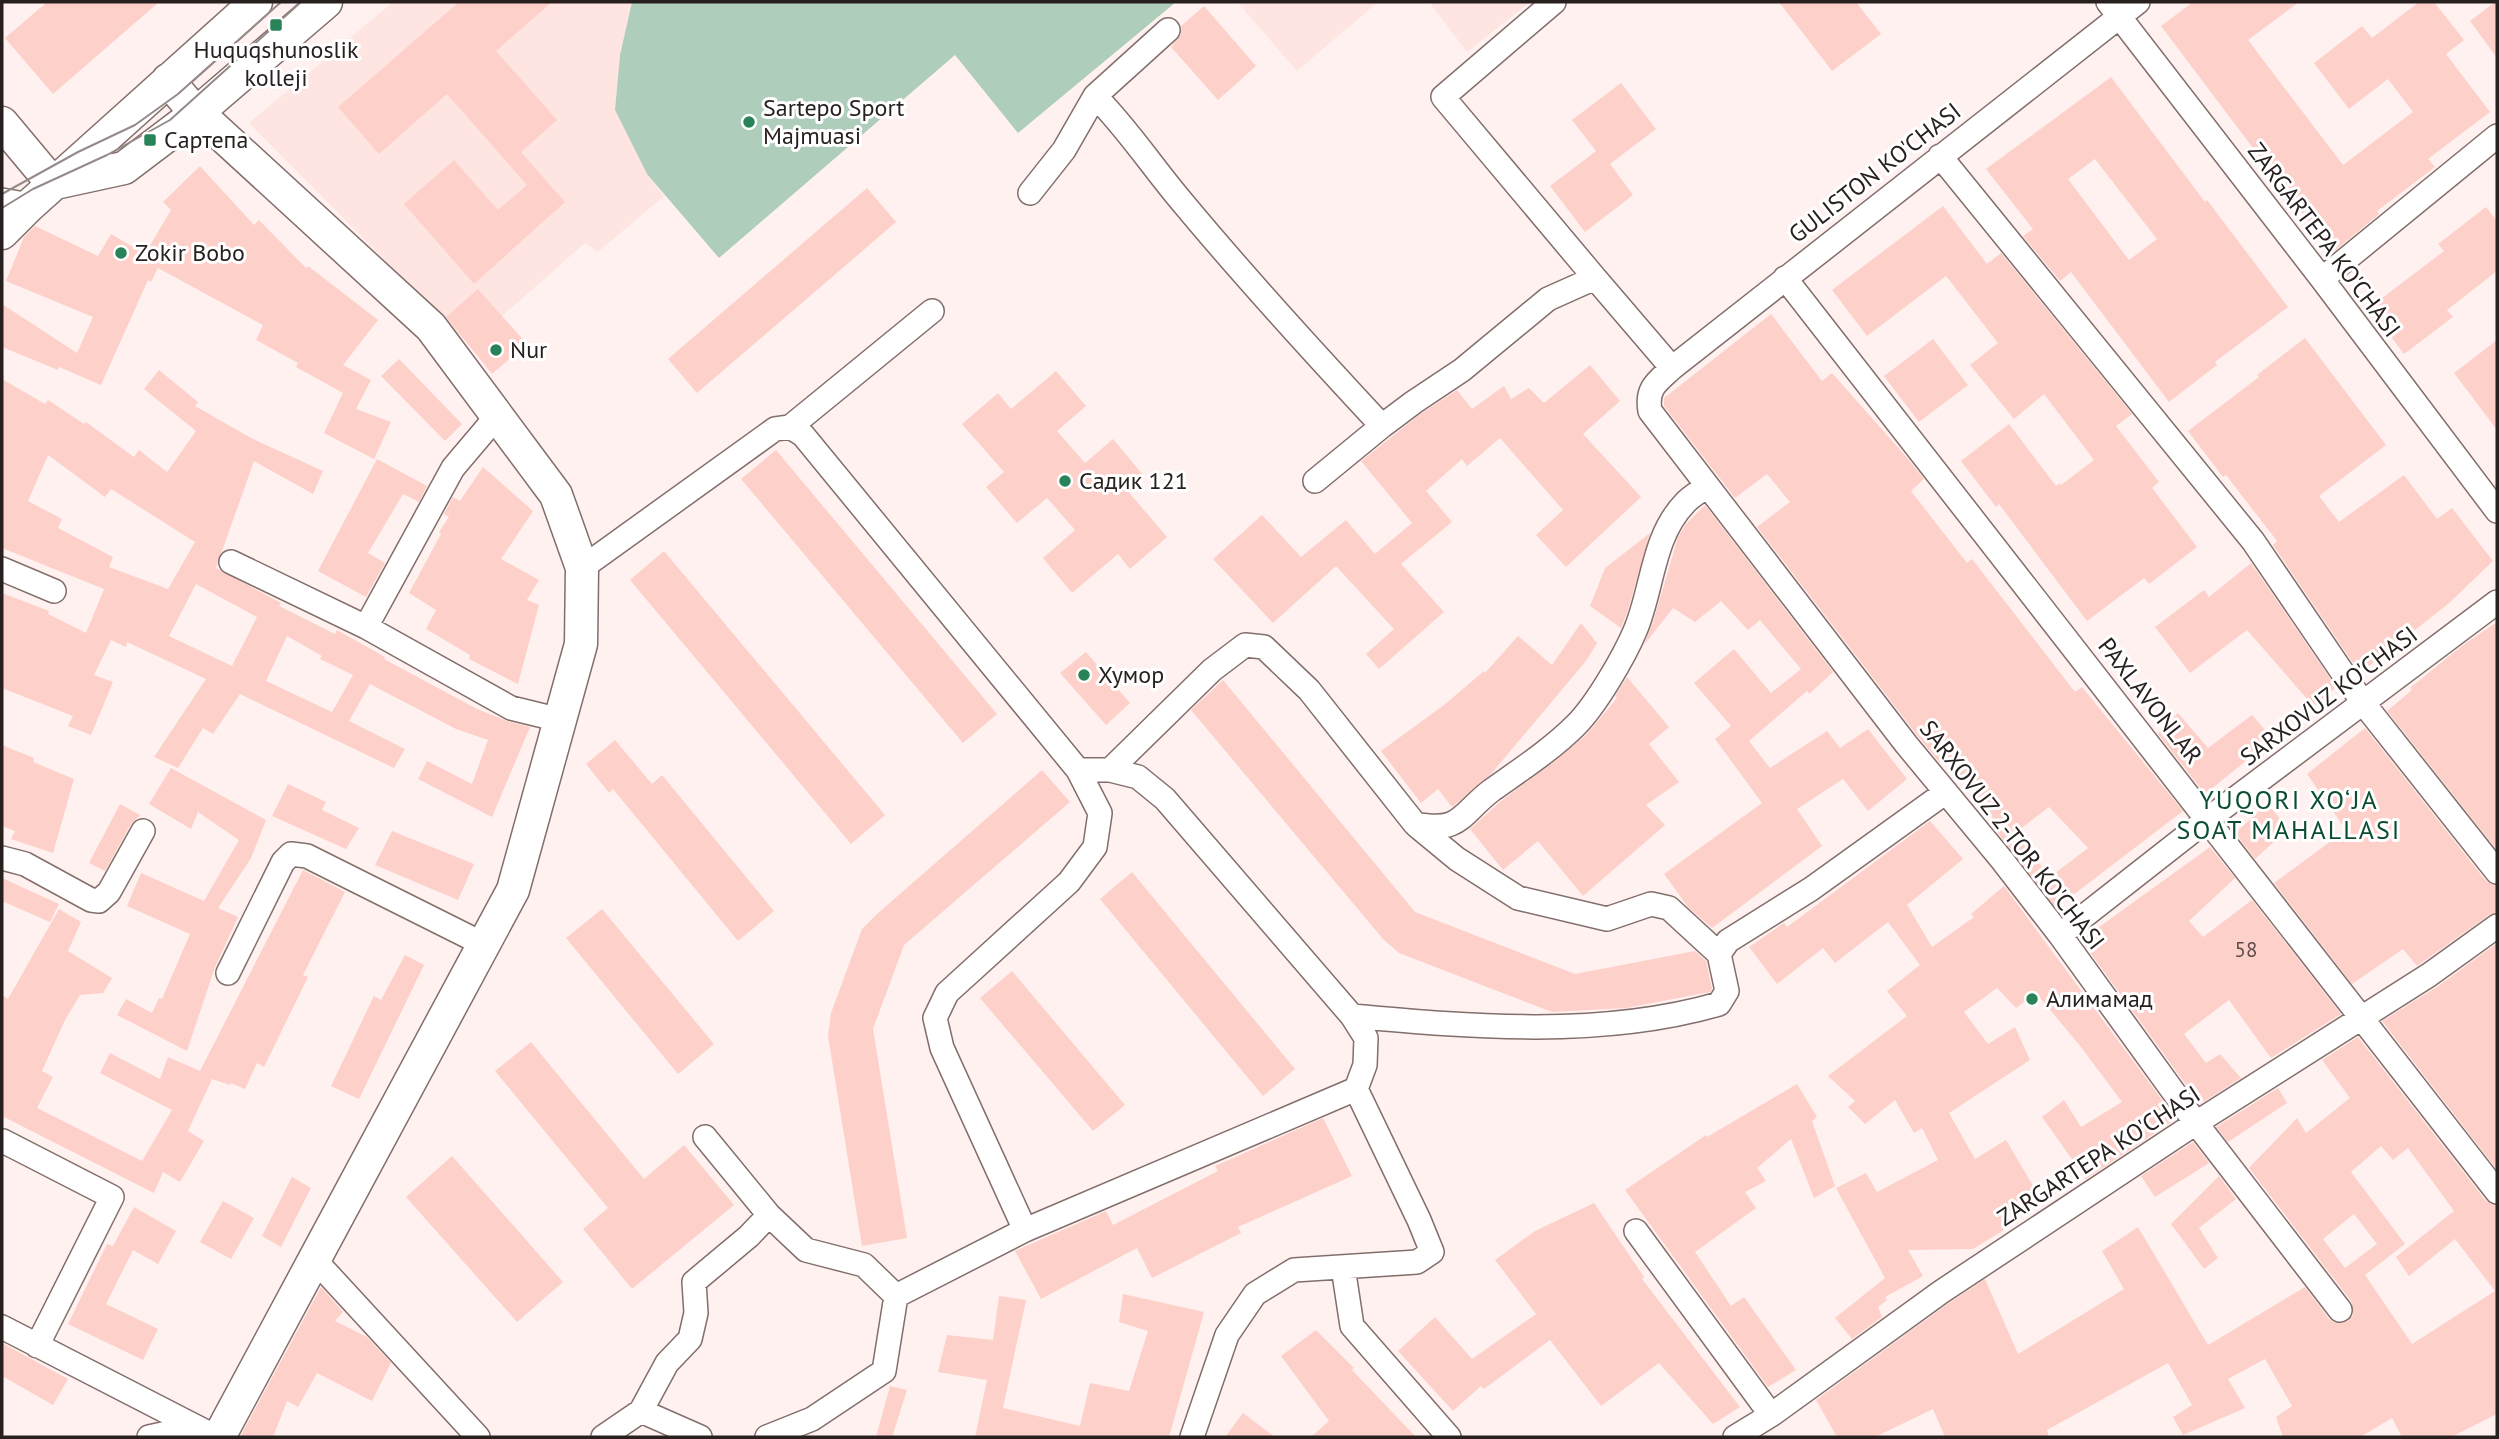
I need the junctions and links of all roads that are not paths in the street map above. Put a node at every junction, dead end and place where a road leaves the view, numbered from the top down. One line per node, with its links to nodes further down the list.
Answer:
1 (256, 2): 7 (street)
2 (326, 2): 9 (street)
3 (1554, 2): 17 (street)
4 (2138, 2): 5 (street, GULISTON KO'CHASI)
5 (2114, 9): 12 (street, GULISTON KO'CHASI); 19 (street, ZARGARTEPA KO'CHASI)
6 (1168, 30): 8 (street)
7 (168, 80): 9 (street); 13 (street)
8 (1095, 96): 14 (street); 24 (street)
9 (198, 112): 13 (street); 23 (street)
10 (2, 123): 13 (street)
11 (2497, 136): 19 (street)
12 (1940, 156): 18 (street, GULISTON KO'CHASI); 35 (street)
13 (53, 184): 15 (street)
14 (1030, 193)
15 (16, 203): 16 (street)
16 (2, 233)
17 (1595, 278): 21 (street); 24 (street)
18 (1785, 278): 21 (street, GULISTON KO'CHASI); 40 (street, PAXLAVONLAR)
19 (2322, 279): 28 (street, ZARGARTEPA KO'CHASI)
20 (932, 311): 25 (street)
21 (1672, 368): 22 (street, GULISTON KO'CHASI)
22 (1649, 391): 27 (street, SARXOVUZ 2-TOR KO'CHASI)
23 (497, 416): 30 (street); 34 (street)
24 (1382, 426): 26 (street)
25 (790, 427): 30 (street); 37 (street)
26 (1315, 481)
27 (1706, 487): 39 (street, SARXOVUZ 2-TOR KO'CHASI); 41 (street)
28 (2497, 511)
29 (231, 562): 34 (street)
30 (582, 568): 36 (street)
31 (2, 569): 32 (street)
32 (54, 591)
33 (2497, 602): 35 (street, SARXOVUZ KO'CHASI)
34 (366, 627): 36 (street)
35 (2364, 704): 40 (street, SARXOVUZ KO'CHASI); 44 (street)
36 (560, 720): 47 (street)
37 (1078, 770): 38 (street); 58 (street)
38 (1110, 770): 41 (street); 50 (street)
39 (1946, 792): 46 (street, SARXOVUZ 2-TOR KO'CHASI); 48 (street)
40 (2208, 819): 46 (street, SARXOVUZ KO'CHASI); 51 (street, PAXLAVONLAR)
41 (1415, 824): 48 (street)
42 (143, 831): 43 (street)
43 (2, 858)
44 (2497, 872)
45 (2497, 926): 51 (street, ZARGARTEPA KO'CHASI)
46 (2060, 936): 53 (street, SARXOVUZ 2-TOR KO'CHASI)
47 (483, 944): 49 (street); 60 (street)
48 (1719, 954): 50 (street)
49 (228, 973)
50 (1352, 1016): 52 (street)
51 (2363, 1017): 53 (street, ZARGARTEPA KO'CHASI); 56 (street, PAXLAVONLAR)
52 (1356, 1089): 58 (street); 61 (street)
53 (2196, 1123): 63 (street, SARXOVUZ 2-TOR KO'CHASI); 67 (street, ZARGARTEPA KO'CHASI)
54 (705, 1137): 57 (street)
55 (2, 1142): 65 (street)
56 (2497, 1192)
57 (769, 1215): 62 (street); 66 (street)
58 (1025, 1230): 62 (street)
59 (1636, 1231): 67 (street)
60 (314, 1259): 68 (street); 70 (street)
61 (1343, 1267): 74 (street); 75 (street)
62 (896, 1297): 73 (street)
63 (2340, 1310)
64 (2, 1327): 65 (street)
65 (37, 1346): 68 (street)
66 (641, 1411): 71 (street); 72 (street)
67 (1771, 1415): 76 (street, ZARGARTEPA KO'CHASI)
68 (210, 1434): 69 (street)
69 (149, 1437)
70 (478, 1437)
71 (603, 1437)
72 (700, 1437)
73 (767, 1437)
74 (1192, 1437)
75 (1449, 1437)
76 (1735, 1437)

